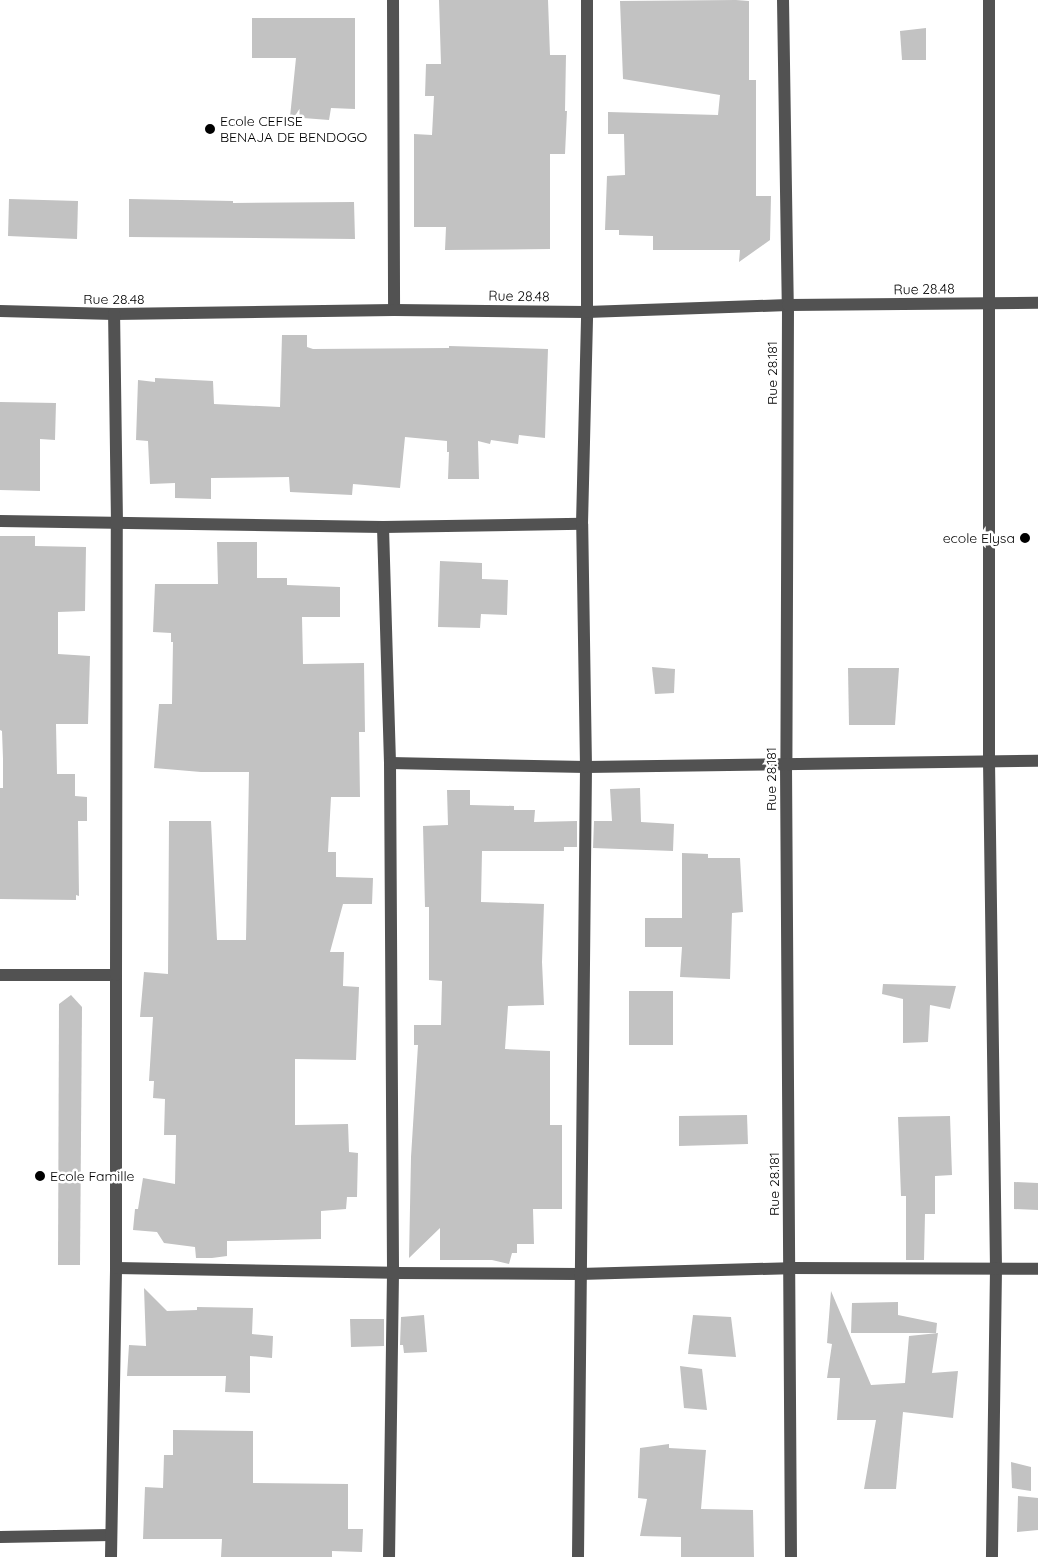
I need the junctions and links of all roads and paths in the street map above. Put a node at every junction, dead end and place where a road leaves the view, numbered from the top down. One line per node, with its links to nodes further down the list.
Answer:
1 (394, 0): 8 (street)
2 (587, 0): 10 (street)
3 (783, 0): 7 (street, Rue 28.181)
4 (989, 0): 5 (street)
5 (990, 303): 6 (street, Rue 28.48); 7 (street, Rue 28.48); 16 (street)
6 (1038, 303)
7 (788, 305): 10 (street, Rue 28.48); 19 (street, Rue 28.181)
8 (394, 310): 10 (street, Rue 28.48); 11 (street, Rue 28.48)
9 (0, 311): 11 (street, Rue 28.48)
10 (587, 312): 14 (street)
11 (114, 314): 13 (street)
12 (0, 521): 13 (street)
13 (117, 524): 15 (street); 22 (street)
14 (582, 524): 15 (street); 20 (street)
15 (383, 527): 18 (street)
16 (989, 761): 17 (street); 19 (street); 25 (street)
17 (1038, 761)
18 (390, 764): 20 (street); 27 (street)
19 (786, 764): 20 (street); 24 (street, Rue 28.181)
20 (586, 767): 28 (street)
21 (0, 975): 22 (street)
22 (116, 975): 23 (street)
23 (116, 1268): 27 (street); 29 (street)
24 (789, 1268): 25 (street); 28 (street); 34 (street, Rue 28.181)
25 (996, 1268): 26 (street); 35 (street)
26 (1038, 1269)
27 (393, 1273): 28 (street); 32 (street)
28 (580, 1274): 33 (street)
29 (111, 1535): 30 (street); 31 (street)
30 (0, 1537)
31 (112, 1557)
32 (389, 1557)
33 (578, 1557)
34 (791, 1557)
35 (992, 1557)

